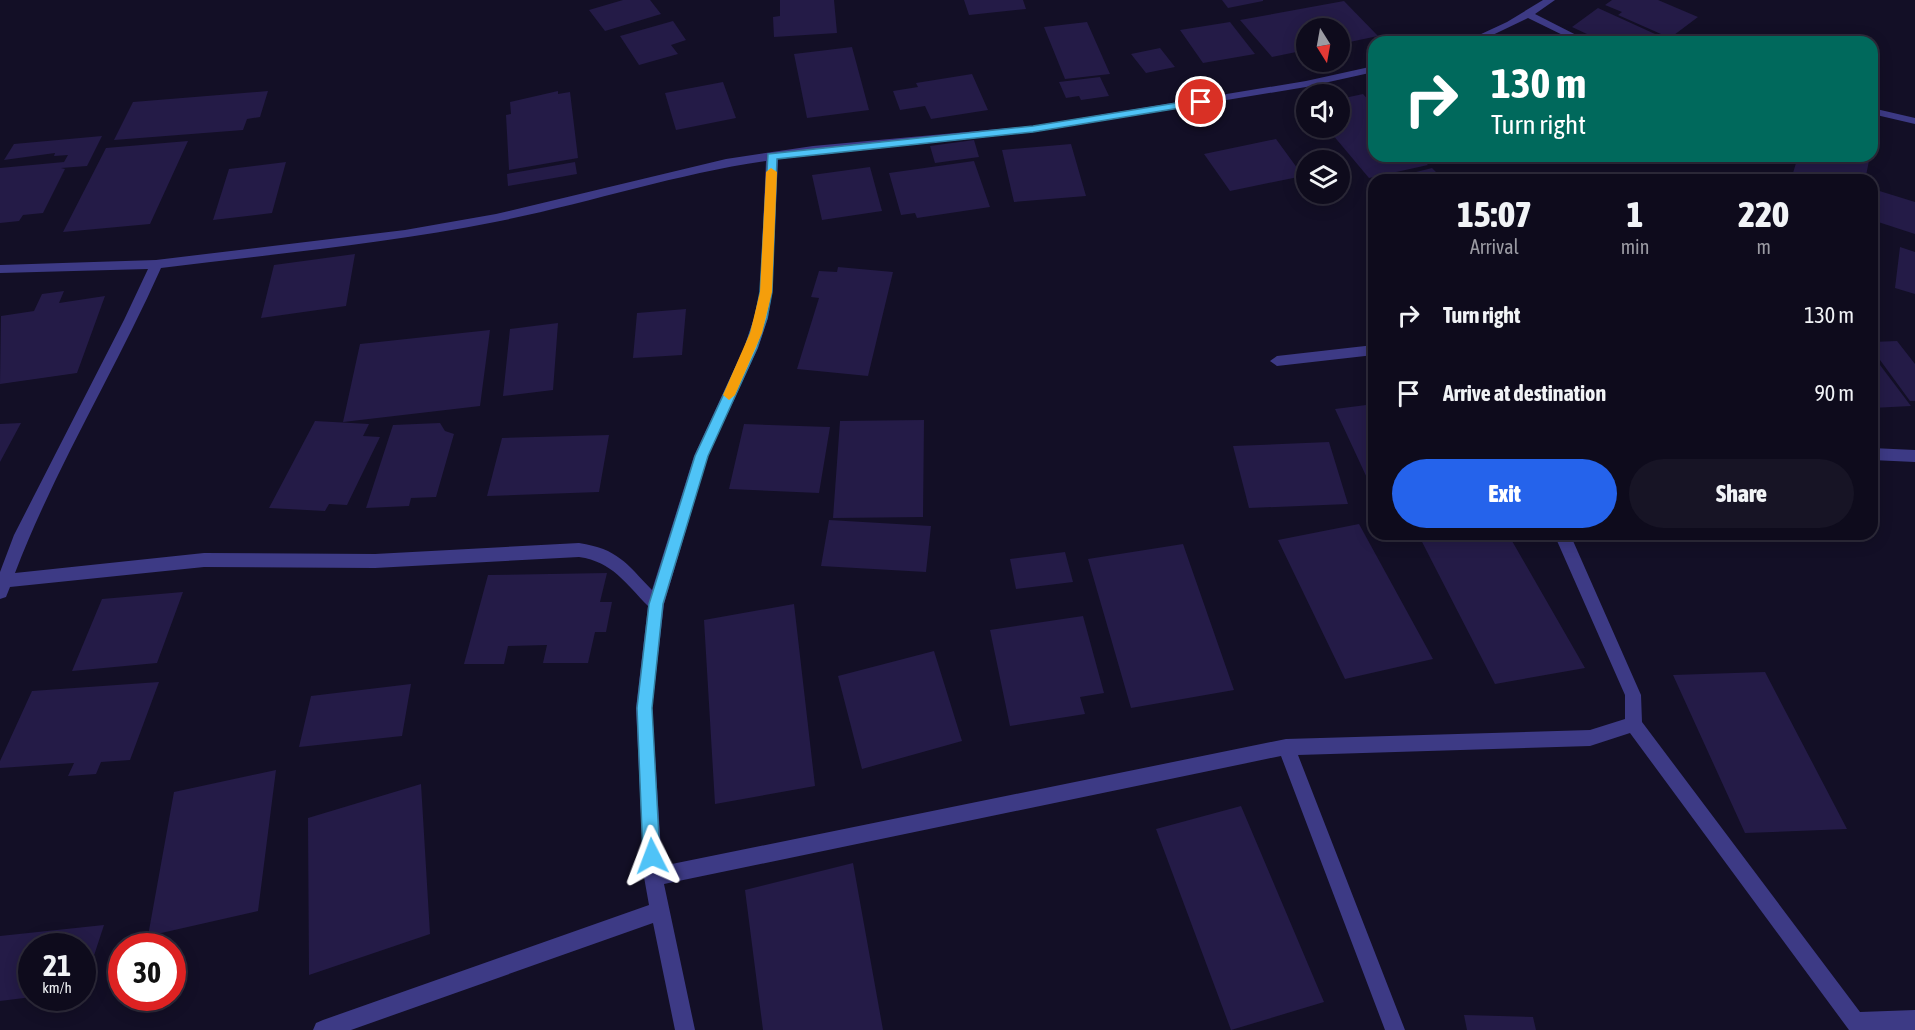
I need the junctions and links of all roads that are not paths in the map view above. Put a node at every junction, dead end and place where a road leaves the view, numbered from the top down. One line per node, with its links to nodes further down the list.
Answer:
1 (1550, 0): 2 (street)
2 (1527, 14): 3 (street); 4 (street)
3 (1483, 36)
4 (1573, 36)
5 (1368, 70): 8 (street)
6 (1878, 112): 7 (street)
7 (1915, 121)
8 (772, 156): 9 (street); 17 (street)
9 (156, 264): 10 (street); 16 (street)
10 (0, 269)
11 (1368, 351): 12 (street)
12 (1276, 361)
13 (1878, 454): 14 (street)
14 (1915, 456)
15 (1565, 540): 18 (street)
16 (2, 586): 17 (street)
17 (656, 604): 20 (street)
18 (1633, 724): 19 (street); 23 (street)
19 (1286, 747): 20 (street); 26 (street)
20 (653, 877): 21 (street)
21 (660, 911): 24 (street); 25 (street)
22 (1915, 1020): 23 (street)
23 (1859, 1026)
24 (322, 1030)
25 (685, 1030)
26 (1395, 1030)

